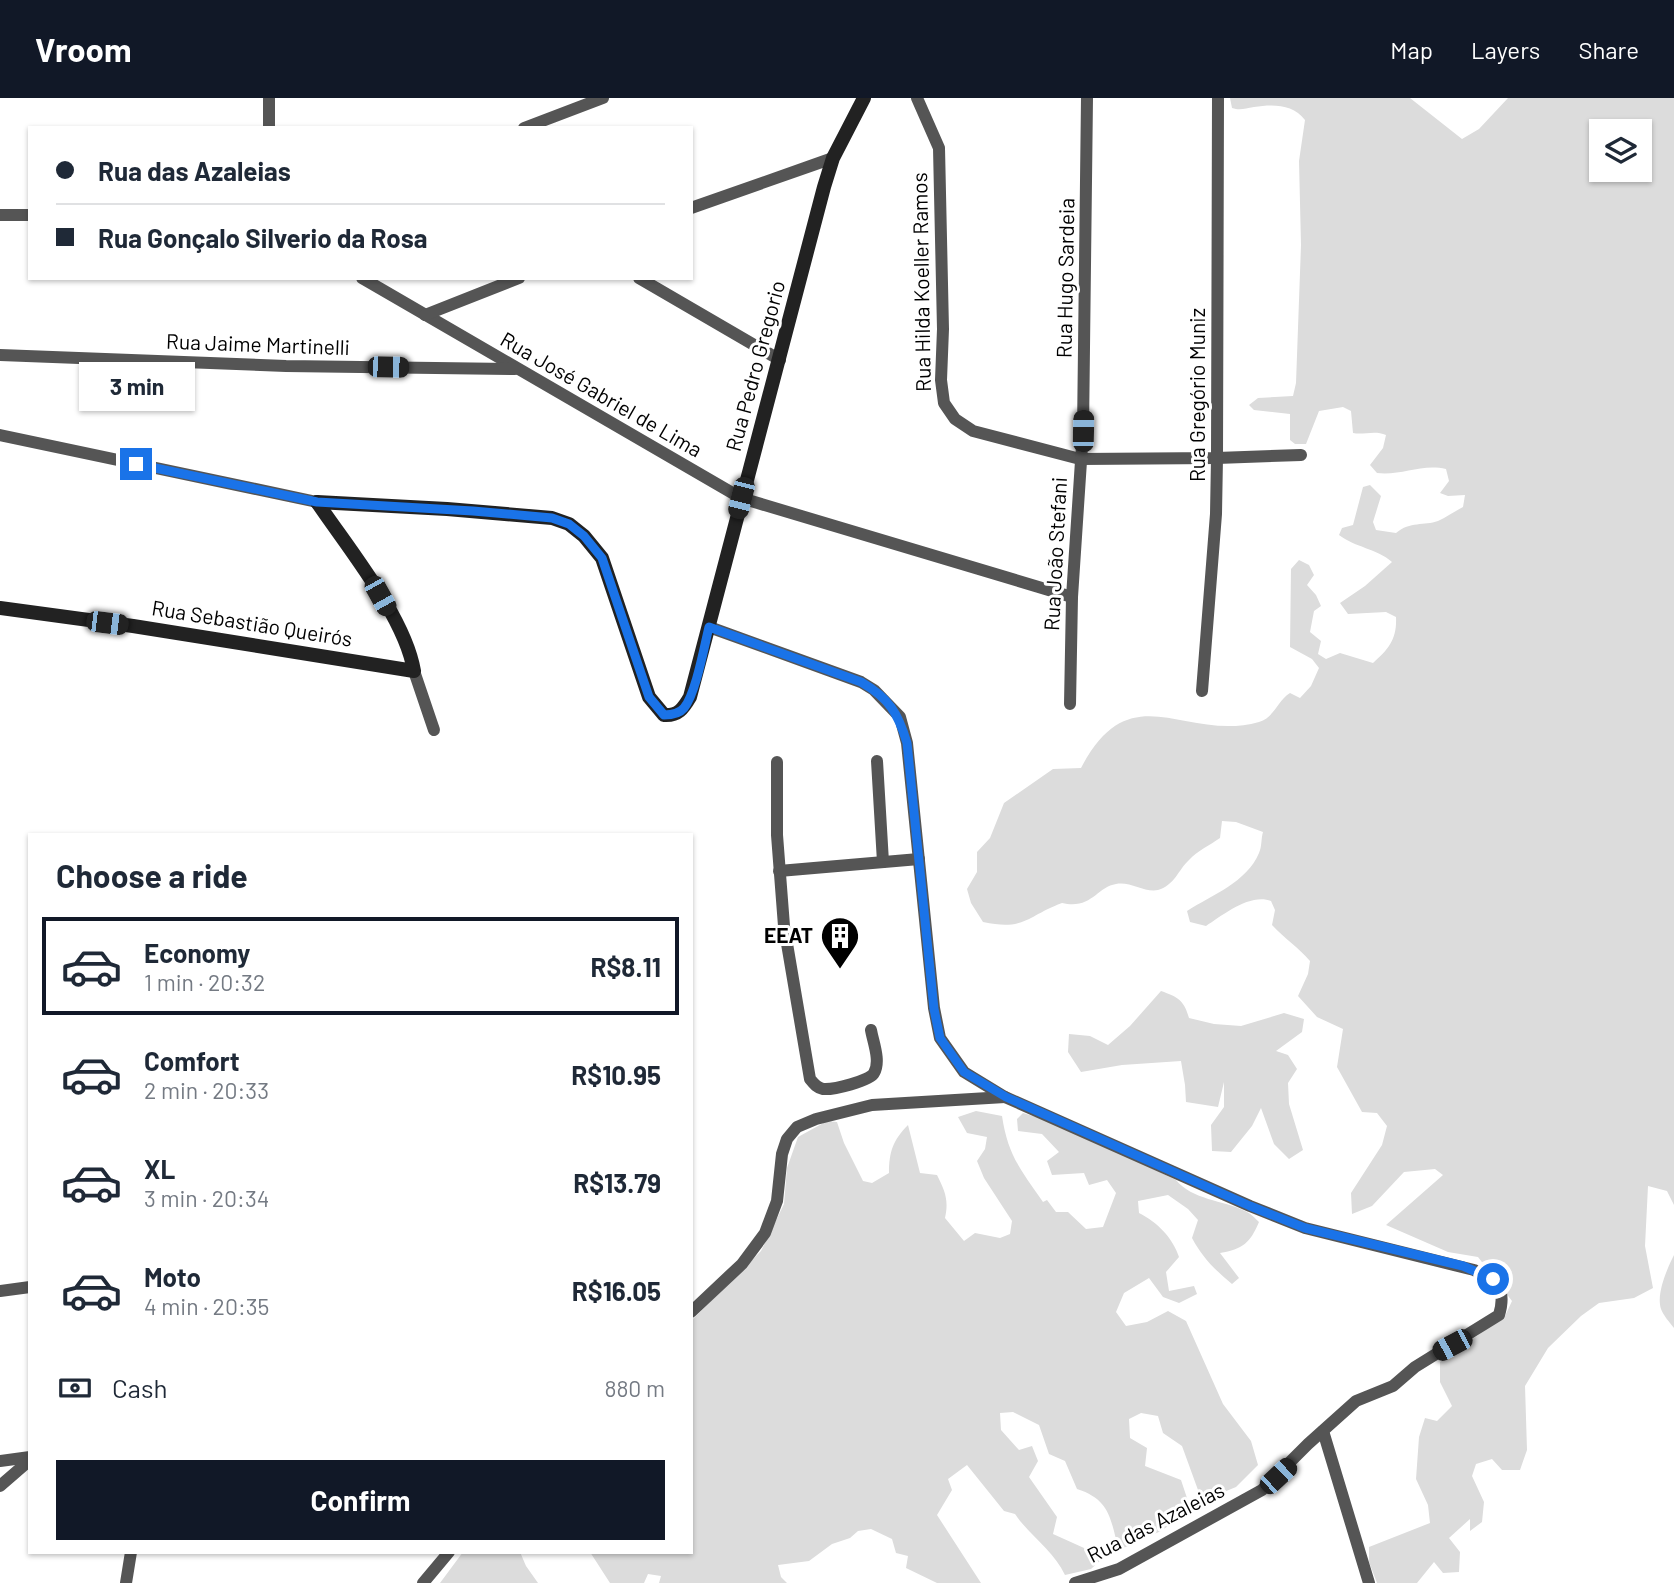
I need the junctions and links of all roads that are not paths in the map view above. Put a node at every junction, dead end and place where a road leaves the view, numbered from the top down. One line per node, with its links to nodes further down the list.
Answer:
1 (269, 98): 7 (street)
2 (603, 98): 8 (street)
3 (864, 98): 9 (street, Rua Pedro Gregorio)
4 (917, 98): 23 (street, Rua Hilda Koeller Ramos)
5 (1087, 98): 23 (street, Rua Hugo Sardeia)
6 (1218, 98): 22 (street, Rua Gregório Muniz)
7 (269, 126)
8 (529, 126)
9 (833, 158): 10 (street); 18 (street, Rua Pedro Gregorio)
10 (693, 207)
11 (0, 215): 12 (street)
12 (28, 215)
13 (365, 280): 16 (street, Rua José Gabriel de Lima)
14 (514, 280): 16 (street)
15 (642, 280): 18 (street)
16 (425, 315): 19 (street, Rua José Gabriel de Lima)
17 (0, 355): 19 (street, Rua Jaime Martinelli)
18 (780, 360): 24 (street, Rua Pedro Gregorio)
19 (515, 369): 24 (street, Rua José Gabriel de Lima)
20 (0, 435): 25 (street)
21 (1301, 455): 22 (street, Rua João Stefani)
22 (1217, 458): 23 (street, Rua João Stefani); 30 (street, Rua Gregório Muniz)
23 (1080, 459): 26 (street, Rua João Stefani)
24 (741, 498): 26 (street, Rua José Gabriel de Lima); 28 (street, Rua Pedro Gregorio)
25 (317, 502): 28 (street, Rua Pedro Gregorio); 29 (street)
26 (1072, 597): 31 (street, Rua João Stefani)
27 (0, 608): 29 (street, Rua Sebastião Queirós)
28 (709, 627): 35 (street)
29 (414, 671): 32 (street)
30 (1202, 691)
31 (1070, 704)
32 (434, 730)
33 (877, 761): 36 (street)
34 (777, 762): 37 (street)
35 (919, 859): 36 (street); 39 (street)
36 (883, 862): 37 (street)
37 (779, 871): 38 (street)
38 (871, 1030)
39 (1006, 1097): 42 (street, Rua das Azaleias); 43 (street, Rua das Azaleias)
40 (28, 1287): 41 (street)
41 (0, 1291)
42 (693, 1310)
43 (1323, 1431): 52 (street, Rua das Azaleias); 53 (street)
44 (28, 1458): 46 (street)
45 (28, 1460): 47 (street)
46 (0, 1461)
47 (0, 1486)
48 (131, 1554): 50 (street)
49 (447, 1554): 51 (street)
50 (126, 1583)
51 (424, 1583)
52 (1075, 1583)
53 (1369, 1583)

